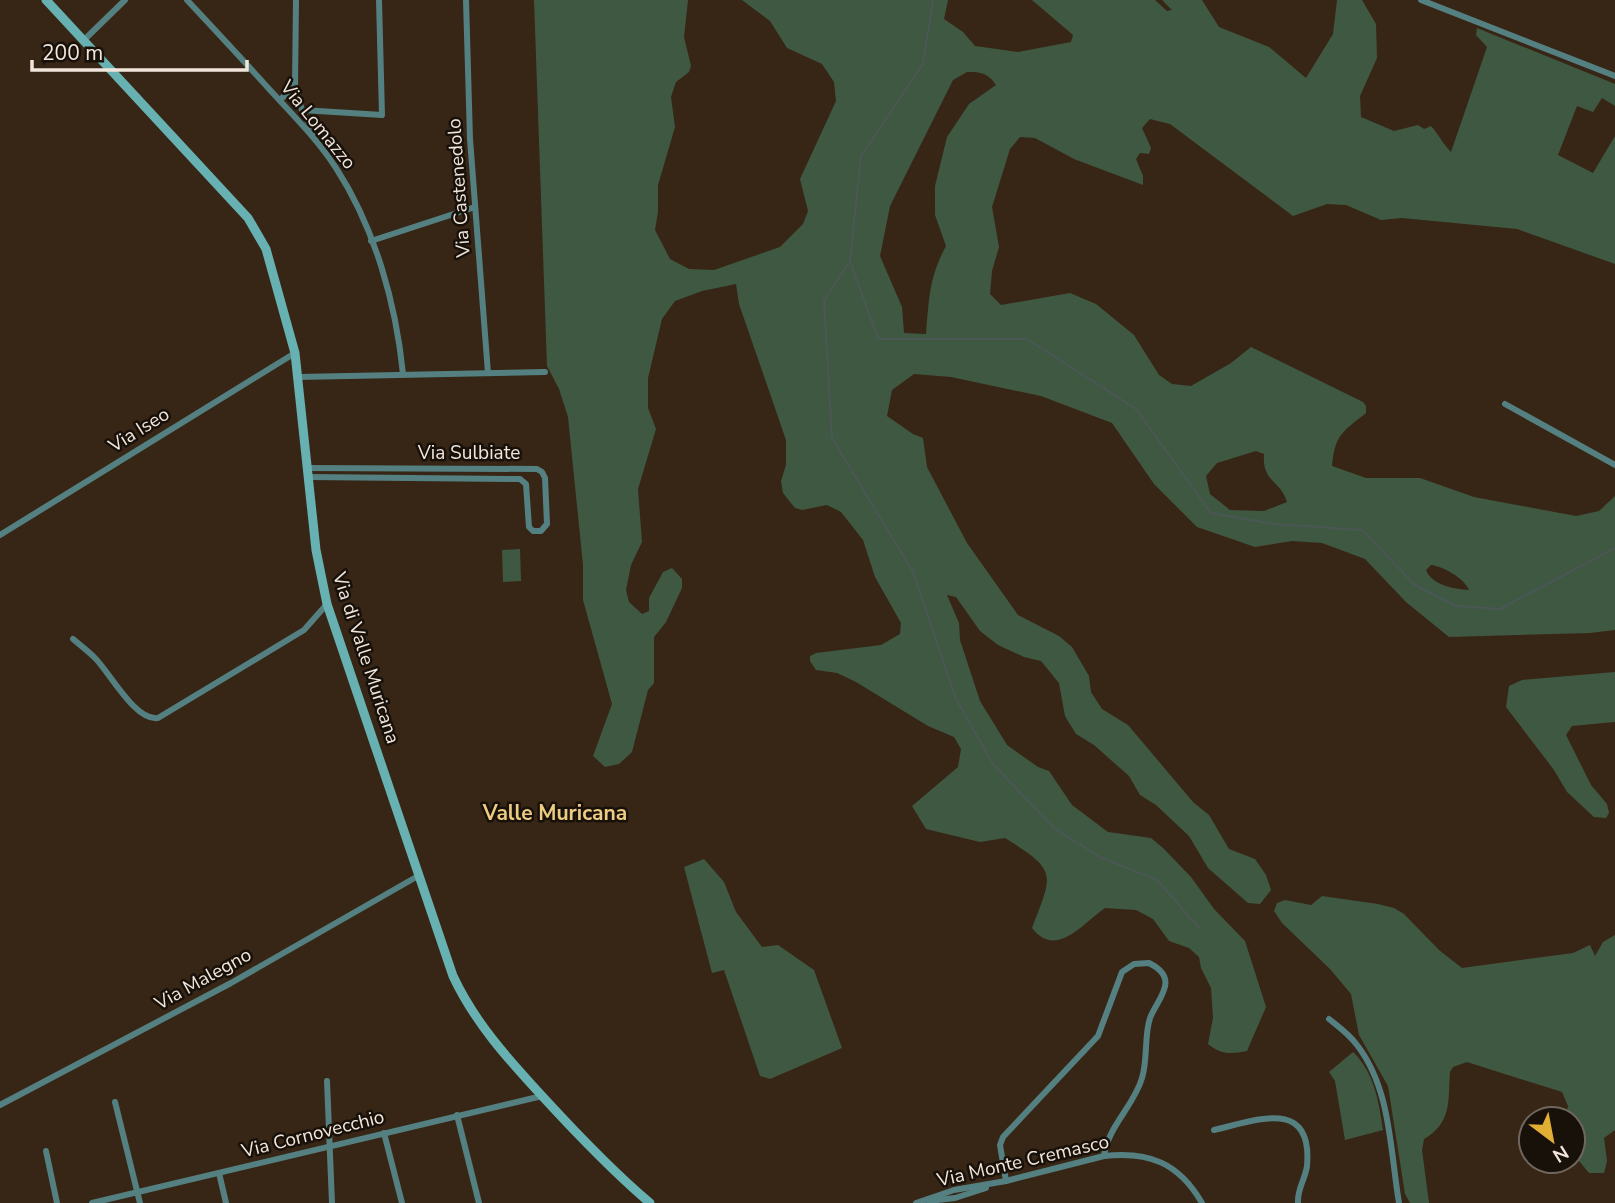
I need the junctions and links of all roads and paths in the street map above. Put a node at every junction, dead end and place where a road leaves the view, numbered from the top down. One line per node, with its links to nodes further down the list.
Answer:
1 (46, 0): 8 (street, Via di Valle Muricana)
2 (125, 0): 8 (street)
3 (187, 0): 11 (street, Via Lomazzo)
4 (296, 0): 10 (street)
5 (379, 0): 12 (street)
6 (466, 0): 14 (street, Via Castenedolo)
7 (1421, 0): 9 (street)
8 (84, 40): 16 (street, Via di Valle Muricana)
9 (1615, 76)
10 (295, 86): 11 (street); 12 (street)
11 (280, 100): 13 (street, Via Lomazzo)
12 (302, 110): 13 (street)
13 (319, 144): 15 (street, Via Lomazzo)
14 (475, 207): 15 (street); 18 (street, Via Castenedolo)
15 (371, 241): 19 (street, Via Lomazzo)
16 (295, 353): 20 (street, Via di Valle Muricana); 24 (street, Via Iseo)
17 (545, 372): 18 (street)
18 (488, 373): 19 (street)
19 (403, 374): 20 (street)
20 (298, 377): 23 (street, Via di Valle Muricana)
21 (1504, 404): 22 (street)
22 (1615, 466)
23 (309, 473): 23 (street, Via Sulbiate); 25 (street, Via di Valle Muricana)
24 (0, 535)
25 (327, 604): 26 (street); 27 (street, Via di Valle Muricana)
26 (73, 639)
27 (418, 876): 30 (street, Via di Valle Muricana); 32 (street, Via Malegno)
28 (1329, 1019): 53 (street)
29 (327, 1080): 36 (street)
30 (542, 1096): 33 (street, Via Cornovecchio); 50 (street, Via di Valle Muricana)
31 (115, 1102): 41 (street)
32 (0, 1105)
33 (457, 1115): 35 (street, Via Cornovecchio); 49 (street)
34 (1214, 1130): 52 (street)
35 (383, 1133): 36 (street, Via Cornovecchio); 48 (street)
36 (329, 1146): 39 (street, Via Cornovecchio); 47 (street)
37 (46, 1150): 43 (street)
38 (1104, 1156): 40 (street, Via Monte Cremasco); 40 (street); 51 (street, Via Monte Cremasco)
39 (219, 1173): 41 (street, Via Cornovecchio); 46 (street)
40 (1006, 1181): 42 (street, Via Monte Cremasco)
41 (137, 1192): 44 (street, Via Cornovecchio); 45 (street)
42 (918, 1202)
43 (57, 1203)
44 (92, 1203)
45 (139, 1203)
46 (226, 1203)
47 (332, 1203)
48 (402, 1203)
49 (479, 1203)
50 (650, 1203)
51 (1202, 1203)
52 (1298, 1203)
53 (1399, 1203)

